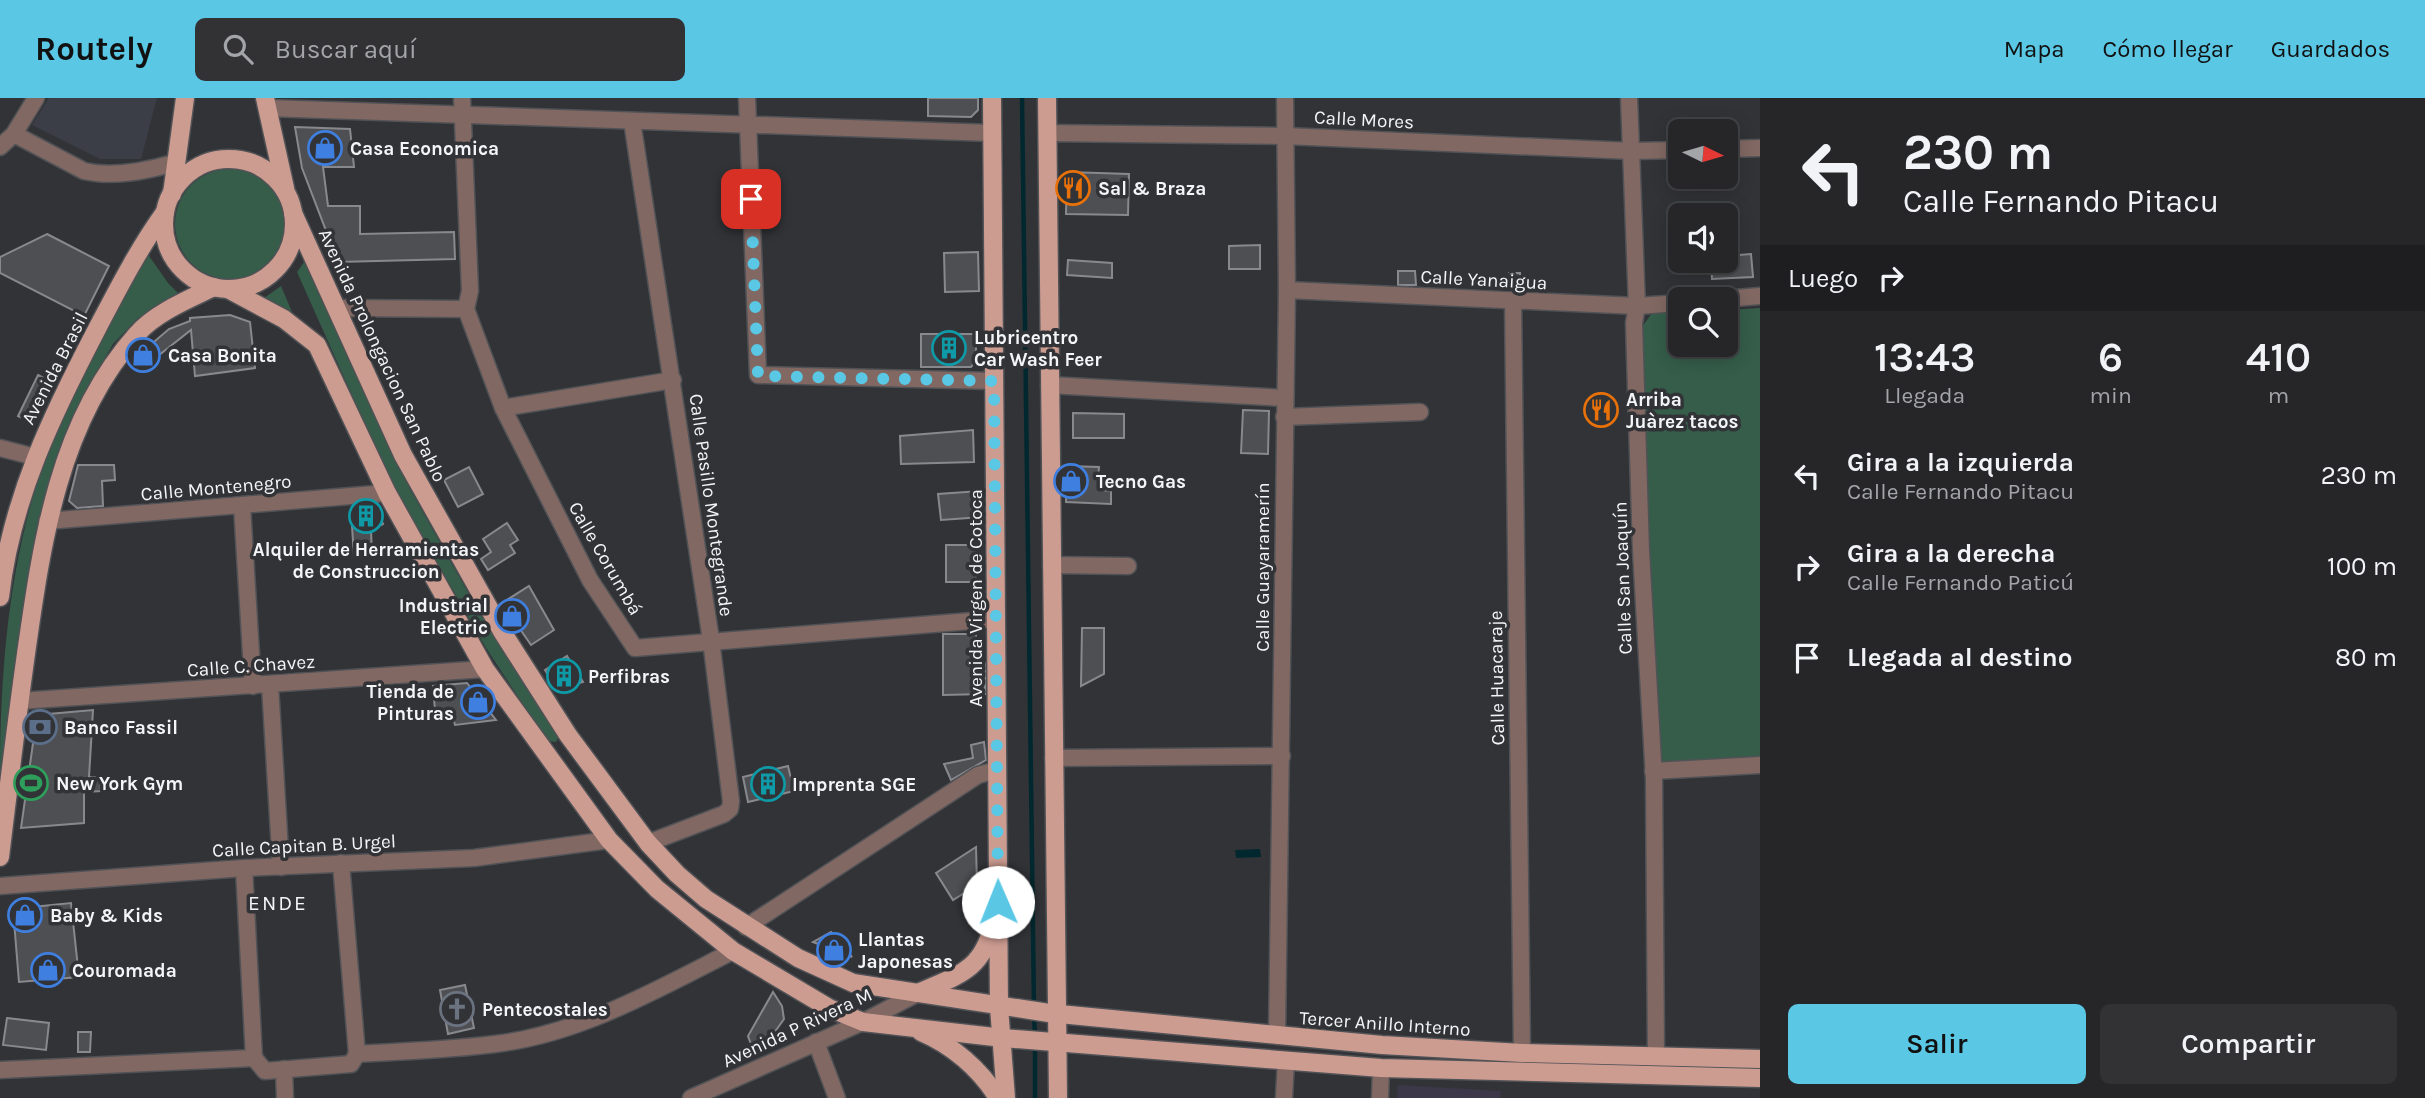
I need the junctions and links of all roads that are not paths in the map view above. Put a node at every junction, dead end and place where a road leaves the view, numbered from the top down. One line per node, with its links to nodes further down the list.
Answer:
1 (36, 98): 15 (street)
2 (185, 98): 22 (main road)
3 (462, 98): 10 (street, Calle Corumbá)
4 (747, 98): 12 (street)
5 (992, 98): 13 (main road, Avenida Virgen de Cotoca)
6 (1047, 98): 14 (main road)
7 (1285, 98): 16 (street, Calle Guayaramerín)
8 (1629, 98): 21 (street, Calle San Joaquín)
9 (266, 103): 10 (street); 23 (main road)
10 (462, 117): 11 (street); 35 (street, Calle Corumbá)
11 (632, 121): 12 (street); 36 (street, Calle Pasillo Montegrande)
12 (748, 123): 13 (street); 37 (street)
13 (992, 133): 37 (main road, Avenida Virgen de Cotoca)
14 (1047, 133): 16 (street, Calle Mores); 38 (main road)
15 (14, 134): 17 (street); 22 (street)
16 (1285, 136): 21 (street, Calle Mores); 28 (street, Calle Guayaramerín)
17 (0, 147)
18 (1760, 148): 19 (street)
19 (1738, 149)
20 (1668, 150): 21 (street, Calle Mores)
21 (1632, 151): 33 (street, Calle San Joaquín)
22 (174, 163): 24 (main road)
23 (285, 191): 24 (main road); 26 (main road)
24 (172, 194): 25 (main road)
25 (166, 212): 27 (main road); 44 (main road, Avenida Brasil)
26 (293, 213): 27 (main road); 34 (main road, Avenida Prolongacion San Pablo)
27 (221, 288): 45 (main road); 47 (main road)
28 (1287, 290): 31 (street, Calle Yanaigua); 39 (street, Calle Guayaramerín)
29 (1760, 296): 30 (street)
30 (1738, 298)
31 (1513, 301): 33 (street, Calle Yanaigua); 89 (street, Calle Huacaraje)
32 (1668, 304): 33 (street, Calle Yanaigua)
33 (1637, 306): 65 (street, Calle San Joaquín)
34 (339, 308): 35 (street); 58 (main road, Avenida Prolongacion San Pablo)
35 (466, 309): 40 (street, Calle Corumbá)
36 (673, 380): 40 (street); 53 (street, Calle Pasillo Montegrande)
37 (994, 381): 52 (main road, Avenida Virgen de Cotoca)
38 (1049, 384): 39 (street); 48 (main road)
39 (1285, 398): 42 (street, Calle Guayaramerín)
40 (503, 408): 53 (street, Calle Corumbá)
41 (1420, 412): 42 (street)
42 (1284, 417): 61 (street, Calle Guayaramerín)
43 (0, 448): 44 (street)
44 (35, 457): 50 (main road, Avenida Brasil)
45 (387, 493): 46 (street, Calle Montenegro); 54 (main road)
46 (242, 506): 47 (street, Calle Montenegro); 56 (street)
47 (47, 521): 57 (main road)
48 (1051, 565): 49 (street); 62 (main road)
49 (1128, 566)
50 (1, 571): 51 (main road, Avenida Brasil)
51 (0, 597)
52 (996, 619): 53 (street, Calle Corumbá); 64 (main road, Avenida Virgen de Cotoca)
53 (711, 639): 70 (street, Calle Pasillo Montegrande)
54 (485, 669): 55 (street, Calle C. Chavez); 59 (main road)
55 (270, 685): 56 (street, Calle C. Chavez); 73 (street)
56 (253, 686): 57 (street, Calle C. Chavez)
57 (19, 701): 67 (main road)
58 (568, 735): 59 (main road); 60 (main road, Avenida Prolongacion San Pablo)
59 (545, 751): 66 (main road)
60 (584, 756): 66 (main road); 70 (main road, Avenida Prolongacion San Pablo)
61 (1282, 756): 62 (street); 84 (street, Calle Guayaramerín)
62 (1053, 758): 81 (main road)
63 (1760, 765): 65 (street)
64 (997, 770): 76 (main road, Avenida Virgen de Cotoca); 77 (street)
65 (1653, 771): 91 (street, Calle San Joaquín)
66 (561, 773): 69 (main road)
67 (4, 787): 68 (main road)
68 (3, 806): 71 (main road)
69 (609, 840): 72 (street, Calle Capitan B. Urgel); 78 (main road)
70 (648, 843): 77 (main road, Avenida Prolongacion San Pablo)
71 (0, 857)
72 (341, 863): 73 (street, Calle Capitan B. Urgel); 90 (street)
73 (281, 867): 74 (street, Calle Capitan B. Urgel)
74 (244, 868): 75 (street, Calle Capitan B. Urgel); 92 (street)
75 (0, 886)
76 (998, 902): 79 (main road); 80 (main road, Avenida Virgen de Cotoca)
77 (746, 927): 79 (main road, Avenida Prolongacion San Pablo)
78 (733, 951): 82 (main road); 90 (street)
79 (918, 993): 80 (main road, Avenida Prolongacion San Pablo); 82 (street, Avenida P Rivera M)
80 (1003, 1008): 81 (main road, Tercer Anillo Interno); 85 (main road, Avenida Virgen de Cotoca)
81 (1052, 1013): 84 (main road, Tercer Anillo Interno); 86 (main road)
82 (863, 1022): 83 (main road); 87 (street, Avenida P Rivera M)
83 (908, 1027): 85 (main road); 104 (main road)
84 (1277, 1036): 88 (main road); 89 (main road, Tercer Anillo Interno)
85 (1005, 1038): 86 (main road, Tercer Anillo Interno); 105 (main road, Avenida Virgen de Cotoca)
86 (1053, 1041): 88 (main road, Tercer Anillo Interno); 106 (main road)
87 (816, 1042): 101 (street, Avenida P Rivera M); 103 (street)
88 (1146, 1048): 94 (main road, Tercer Anillo Interno)
89 (1522, 1053): 91 (main road, Tercer Anillo Interno); 95 (main road)
90 (357, 1054): 96 (street)
91 (1656, 1056): 93 (main road, Tercer Anillo Interno); 97 (main road); 98 (main road)
92 (254, 1058): 96 (street); 99 (street)
93 (1760, 1059)
94 (1286, 1060): 95 (main road, Tercer Anillo Interno); 107 (street)
95 (1381, 1068): 97 (main road, Tercer Anillo Interno); 108 (street)
96 (284, 1069): 102 (street)
97 (1478, 1069): 100 (main road, Tercer Anillo Interno)
98 (1760, 1069)
99 (0, 1070)
100 (1760, 1078)
101 (700, 1096)
102 (285, 1098)
103 (837, 1098)
104 (998, 1098)
105 (1006, 1098)
106 (1058, 1098)
107 (1284, 1098)
108 (1380, 1098)

